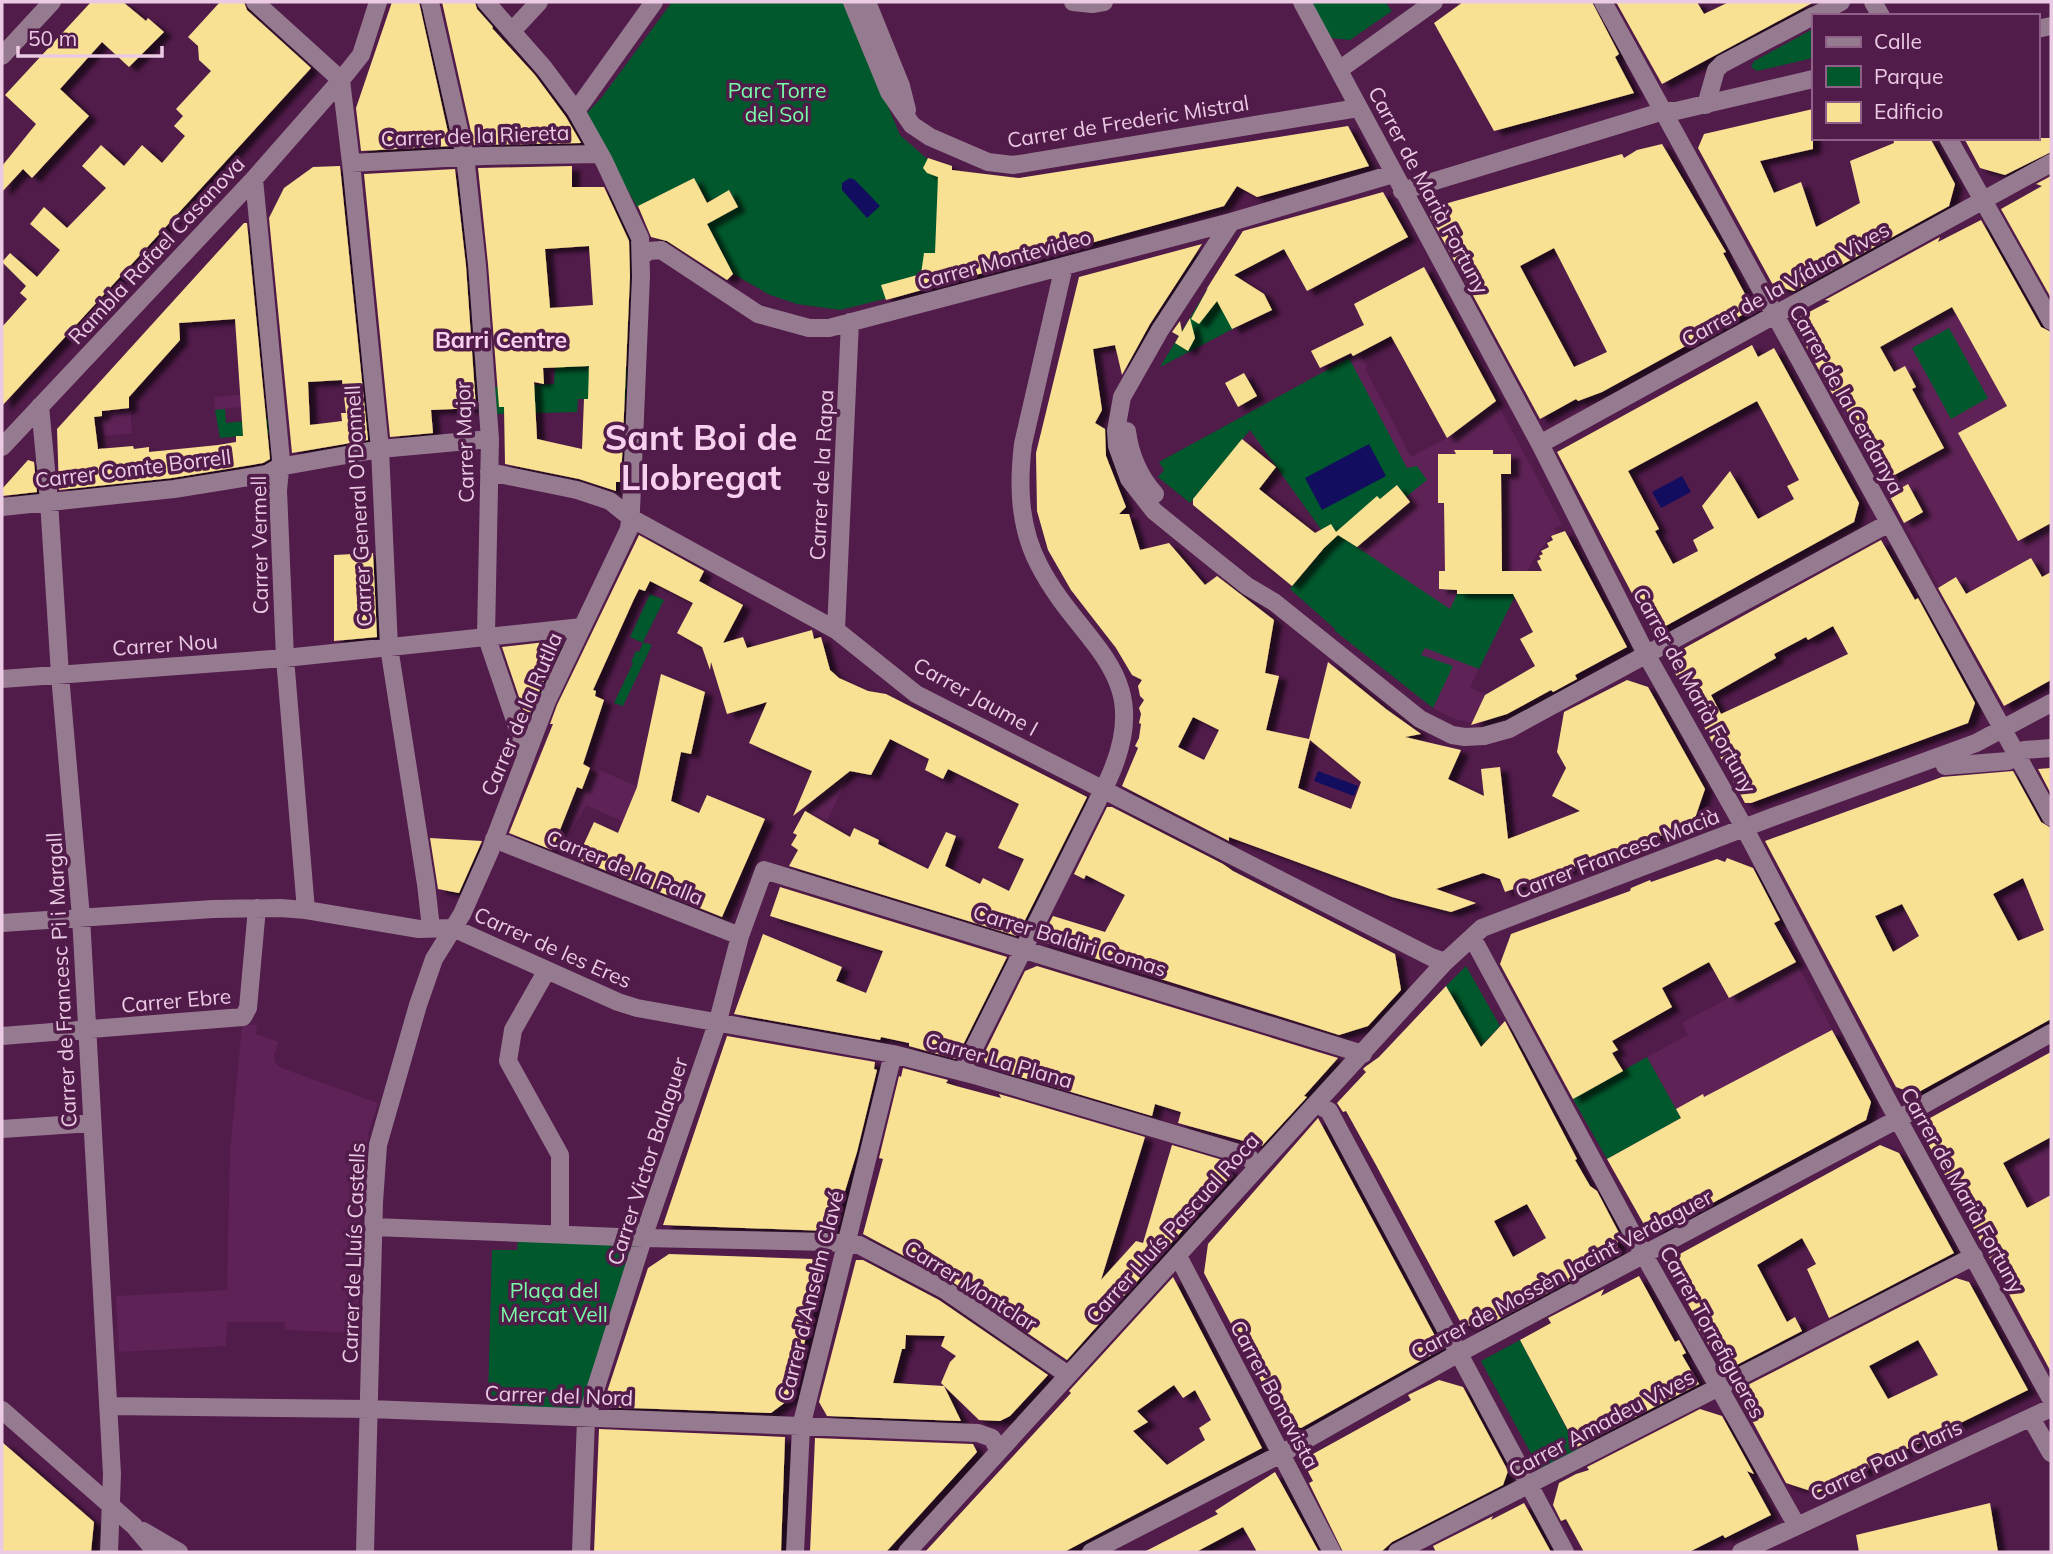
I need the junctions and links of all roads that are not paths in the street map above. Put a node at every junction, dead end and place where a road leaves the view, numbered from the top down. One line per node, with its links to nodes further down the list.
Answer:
1 (52, 2): 19 (street)
2 (255, 2): 22 (street)
3 (378, 2): 22 (street, Rambla Rafael Casanova)
4 (430, 2): 30 (street, Carrer Major)
5 (486, 2): 18 (street, Carrer de la Rutlla)
6 (539, 2): 18 (street)
7 (654, 2): 25 (street)
8 (852, 2): 27 (street, Carrer de Frederic Mistral)
9 (867, 2): 27 (street)
10 (1073, 2): 11 (street)
11 (1104, 2)
12 (1302, 2): 20 (street, Carrer de Marià Fortuny)
13 (1434, 2): 20 (street)
14 (1603, 2): 26 (street, Carrer de la Cerdanya)
15 (1841, 2): 16 (street)
16 (1818, 14)
17 (1812, 17): 23 (street)
18 (512, 31): 25 (street, Carrer de la Rutlla)
19 (2, 57)
20 (1339, 70): 24 (street, Carrer de Marià Fortuny)
21 (1812, 79): 23 (street)
22 (341, 80): 31 (street, Carrer General O'Donnell); 34 (street, Rambla Rafael Casanova)
23 (1706, 104): 26 (street)
24 (1359, 108): 27 (street, Carrer de Frederic Mistral); 33 (street, Carrer de Marià Fortuny)
25 (576, 110): 29 (street, Carrer de la Rutlla)
26 (1664, 111): 35 (street); 40 (street, Carrer de la Cerdanya)
27 (912, 125)
28 (1949, 140): 36 (street)
29 (600, 154): 30 (street, Carrer de la Riereta); 38 (street, Carrer de la Rutlla)
30 (466, 156): 31 (street, Carrer de la Riereta); 44 (street, Carrer Major)
31 (351, 163): 47 (street, Carrer General O'Donnell)
32 (2051, 163): 36 (street, Carrer de la Vídua Vives)
33 (1393, 173): 35 (street, Carrer de Marià Fortuny); 37 (street, Carrer Montevideo)
34 (254, 179): 43 (street, Rambla Rafael Casanova); 48 (street, Carrer Vermell)
35 (1402, 191): 45 (street, Carrer de Marià Fortuny)
36 (1985, 200): 40 (street, Carrer de la Vídua Vives); 41 (street)
37 (1231, 222): 39 (street, Carrer Montevideo); 58 (street)
38 (642, 256): 42 (street, Carrer Montevideo); 52 (street, Carrer de la Rutlla)
39 (1064, 266): 42 (street, Carrer Montevideo); 68 (street)
40 (1775, 315): 45 (street, Carrer de la Vídua Vives); 53 (street, Carrer de la Cerdanya)
41 (2051, 321)
42 (850, 322): 55 (street, Carrer de la Rapa)
43 (40, 406): 46 (street, Rambla Rafael Casanova); 50 (street, Carrer de Francesc Pi i Margall)
44 (490, 439): 47 (street, Carrer Comte Borrell); 49 (street, Carrer Major)
45 (1540, 444): 58 (street, Carrer de Marià Fortuny)
46 (2, 447)
47 (380, 449): 48 (street, Carrer Comte Borrell); 57 (street, Carrer General O'Donnell)
48 (279, 467): 50 (street, Carrer Comte Borrell); 59 (street, Carrer Vermell)
49 (489, 472): 52 (street, Carrer Jaume I); 56 (street, Carrer Major)
50 (49, 501): 51 (street, Carrer Comte Borrell); 60 (street, Carrer de Francesc Pi i Margall)
51 (2, 507)
52 (631, 519): 54 (street, Carrer de la Rutlla); 55 (street, Carrer Jaume I)
53 (1889, 523): 58 (street); 63 (street, Carrer de la Cerdanya)
54 (582, 627): 56 (street, Carrer Nou); 65 (street, Carrer de la Rutlla)
55 (836, 630): 68 (street, Carrer Jaume I)
56 (486, 635): 57 (street, Carrer Nou); 65 (street, Carrer Major)
57 (389, 647): 59 (street, Carrer Nou); 77 (street, Carrer General O'Donnell)
58 (1646, 654): 70 (street, Carrer de Marià Fortuny)
59 (285, 657): 60 (street, Carrer Nou); 74 (street, Carrer Vermell)
60 (60, 675): 61 (street, Carrer Nou); 75 (street, Carrer de Francesc Pi i Margall)
61 (2, 678)
62 (2051, 703): 63 (street, Carrer Francesc Macià)
63 (2001, 730): 66 (street, Carrer de la Cerdanya); 70 (street, Carrer Francesc Macià)
64 (2051, 748): 66 (street)
65 (526, 752): 71 (street, Carrer de la Rutlla)
66 (2017, 755): 67 (street); 69 (street, Carrer de la Cerdanya)
67 (1945, 766)
68 (1103, 790): 81 (street); 82 (street, Carrer Jaume I)
69 (2051, 817)
70 (1745, 829): 80 (street, Carrer Francesc Macià); 92 (street, Carrer de Marià Fortuny)
71 (494, 839): 78 (street, Carrer de la Rutlla); 79 (street, Carrer de la Palla)
72 (764, 870): 79 (street, Carrer Victor Balaguer); 81 (street, Carrer Baldiri Comas)
73 (257, 908): 74 (street); 75 (street); 85 (street, Carrer Ebre)
74 (306, 909): 77 (street)
75 (81, 917): 76 (street); 85 (street, Carrer de Francesc Pi i Margall)
76 (2, 923)
77 (431, 928): 78 (street)
78 (453, 928): 83 (street, Carrer de les Eres); 96 (street, Carrer de Lluís Castells)
79 (740, 936): 84 (street, Carrer Victor Balaguer)
80 (1472, 937): 82 (street, Carrer Lluís Pascual Roca); 100 (street, Carrer Torrefigueres)
81 (1023, 949): 89 (street, Carrer Baldiri Comas); 90 (street)
82 (1446, 962): 89 (street, Carrer Lluís Pascual Roca)
83 (547, 970): 84 (street, Carrer de les Eres); 97 (street)
84 (718, 1021): 88 (street, Carrer La Plana); 98 (street, Carrer Victor Balaguer)
85 (87, 1030): 87 (street, Carrer Ebre); 93 (street, Carrer de Francesc Pi i Margall)
86 (2051, 1033): 92 (street, Carrer de Mossèn Jacint Verdaguer)
87 (2, 1036)
88 (893, 1054): 90 (street, Carrer La Plana); 99 (street, Carrer d'Anselm Clavé)
89 (1363, 1054): 91 (street, Carrer Lluís Pascual Roca)
90 (961, 1072): 95 (street, Carrer La Plana)
91 (1317, 1104): 95 (street, Carrer Lluís Pascual Roca); 103 (street)
92 (1898, 1119): 100 (street, Carrer de Mossèn Jacint Verdaguer); 102 (street, Carrer de Marià Fortuny)
93 (92, 1123): 94 (street); 107 (street, Carrer de Francesc Pi i Margall)
94 (2, 1129)
95 (1257, 1168): 101 (street, Carrer Lluís Pascual Roca)
96 (374, 1227): 97 (street, Carrer Montclar); 109 (street, Carrer de Lluís Castells)
97 (560, 1233): 98 (street, Carrer Montclar)
98 (644, 1238): 99 (street, Carrer Montclar); 112 (street, Carrer Victor Balaguer)
99 (845, 1243): 104 (street, Carrer Montclar); 113 (street, Carrer d'Anselm Clavé)
100 (1644, 1255): 103 (street, Carrer de Mossèn Jacint Verdaguer); 105 (street, Carrer Torrefigueres)
101 (1178, 1256): 104 (street, Carrer Lluís Pascual Roca); 116 (street, Carrer Bonavista)
102 (1974, 1256): 105 (street, Carrer Amadeu Vives); 106 (street, Carrer de Marià Fortuny)
103 (1459, 1353): 116 (street, Carrer de Mossèn Jacint Verdaguer); 117 (street)
104 (1068, 1375): 114 (street, Carrer Lluís Pascual Roca)
105 (1717, 1387): 117 (street, Carrer Amadeu Vives); 120 (street, Carrer Torrefigueres)
106 (2051, 1399)
107 (108, 1406): 109 (street, Carrer del Nord); 118 (street, Carrer de Francesc Pi i Margall)
108 (2051, 1408): 111 (street, Carrer Pau Claris)
109 (370, 1409): 112 (street, Carrer del Nord); 124 (street, Carrer de Lluís Castells)
110 (2, 1410): 118 (street)
111 (2031, 1418): 115 (street); 120 (street, Carrer Pau Claris)
112 (586, 1419): 113 (street, Carrer del Nord); 125 (street, Carrer Victor Balaguer)
113 (801, 1427): 114 (street, Carrer del Nord); 126 (street, Carrer d'Anselm Clavé)
114 (999, 1451): 127 (street, Carrer Lluís Pascual Roca)
115 (2051, 1453)
116 (1281, 1454): 128 (street, Carrer de Mossèn Jacint Verdaguer); 129 (street, Carrer Bonavista)
117 (1530, 1486): 130 (street, Carrer Amadeu Vives); 131 (street)
118 (112, 1507): 119 (street); 121 (street, Carrer de Francesc Pi i Margall)
119 (134, 1526): 122 (street); 123 (street)
120 (1797, 1526): 132 (street, Carrer Pau Claris)
121 (109, 1552)
122 (156, 1552)
123 (179, 1552)
124 (365, 1552)
125 (581, 1552)
126 (795, 1552)
127 (907, 1552)
128 (1091, 1552)
129 (1332, 1552)
130 (1397, 1552)
131 (1565, 1552)
132 (1741, 1552)

